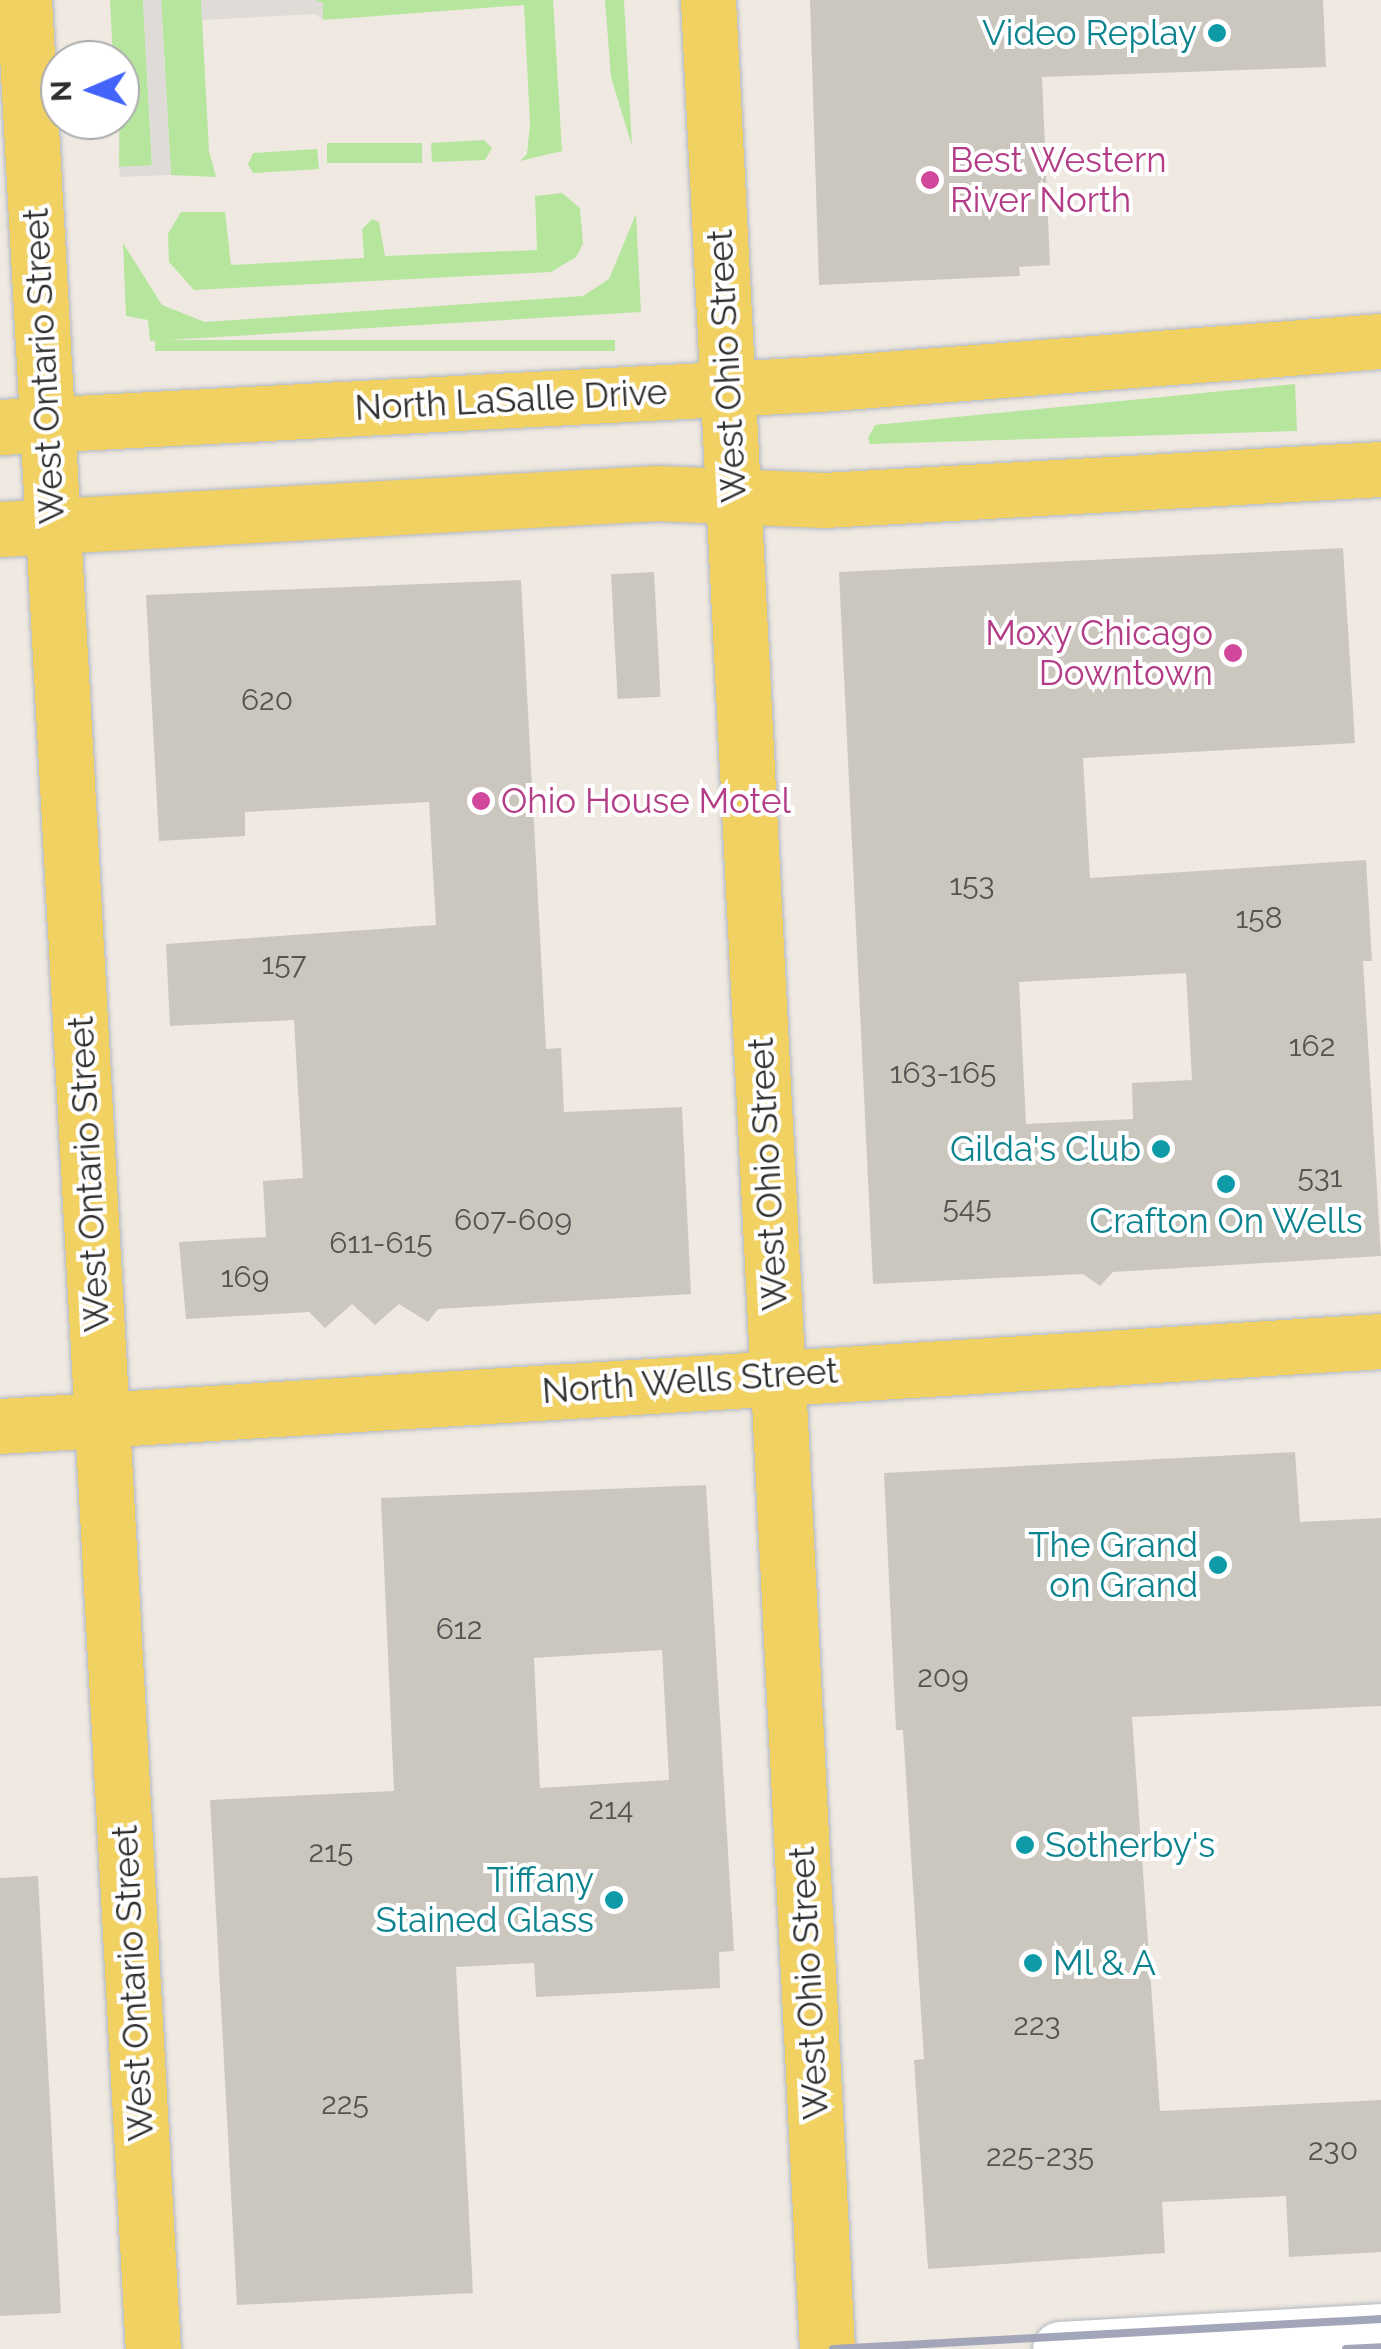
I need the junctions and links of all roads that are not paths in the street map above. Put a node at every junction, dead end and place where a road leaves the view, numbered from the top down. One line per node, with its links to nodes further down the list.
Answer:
1 (24, 0): 5 (main road, West Ontario Street)
2 (708, 0): 4 (main road, West Ohio Street)
3 (1381, 342): 4 (main road, North LaSalle Drive)
4 (727, 388): 5 (main road, North LaSalle Drive); 7 (main road, West Ohio Street)
5 (24, 426): 8 (main road, West Ontario Street)
6 (1381, 469): 7 (main road)
7 (733, 497): 8 (main road); 11 (main road, West Ohio Street)
8 (54, 526): 9 (main road); 12 (main road, West Ontario Street)
9 (0, 529)
10 (1381, 1341): 11 (main road, North Wells Street)
11 (778, 1375): 12 (main road, North Wells Street); 16 (main road, West Ohio Street)
12 (103, 1420): 13 (main road, North Wells Street); 15 (main road, West Ontario Street)
13 (0, 1426)
14 (1381, 2331): 17 (street)
15 (153, 2349)
16 (827, 2349)
17 (1060, 2349)

